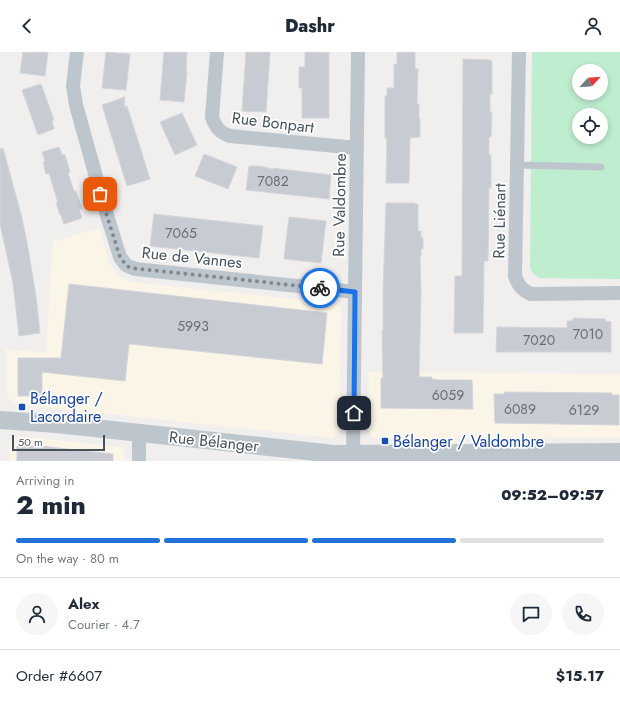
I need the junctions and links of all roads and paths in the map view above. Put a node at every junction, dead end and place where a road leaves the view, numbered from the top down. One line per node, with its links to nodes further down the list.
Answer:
1 (77, 52): 8 (street, Rue de Vannes)
2 (217, 52): 5 (street, Rue Bonpart)
3 (358, 52): 5 (street, Rue Valdombre)
4 (519, 52): 6 (street, Rue Liénart)
5 (357, 148): 8 (street, Rue Valdombre)
6 (517, 165): 7 (lane); 9 (street, Rue Liénart)
7 (601, 167)
8 (355, 292): 13 (street, Rue Valdombre)
9 (620, 293)
10 (0, 420): 11 (street, Rue Bélanger)
11 (139, 434): 13 (street, Rue Bélanger); 15 (street)
12 (620, 452): 14 (street, Rue Bélanger)
13 (353, 455): 14 (street, Rue Bélanger)
14 (576, 457)
15 (139, 461)

